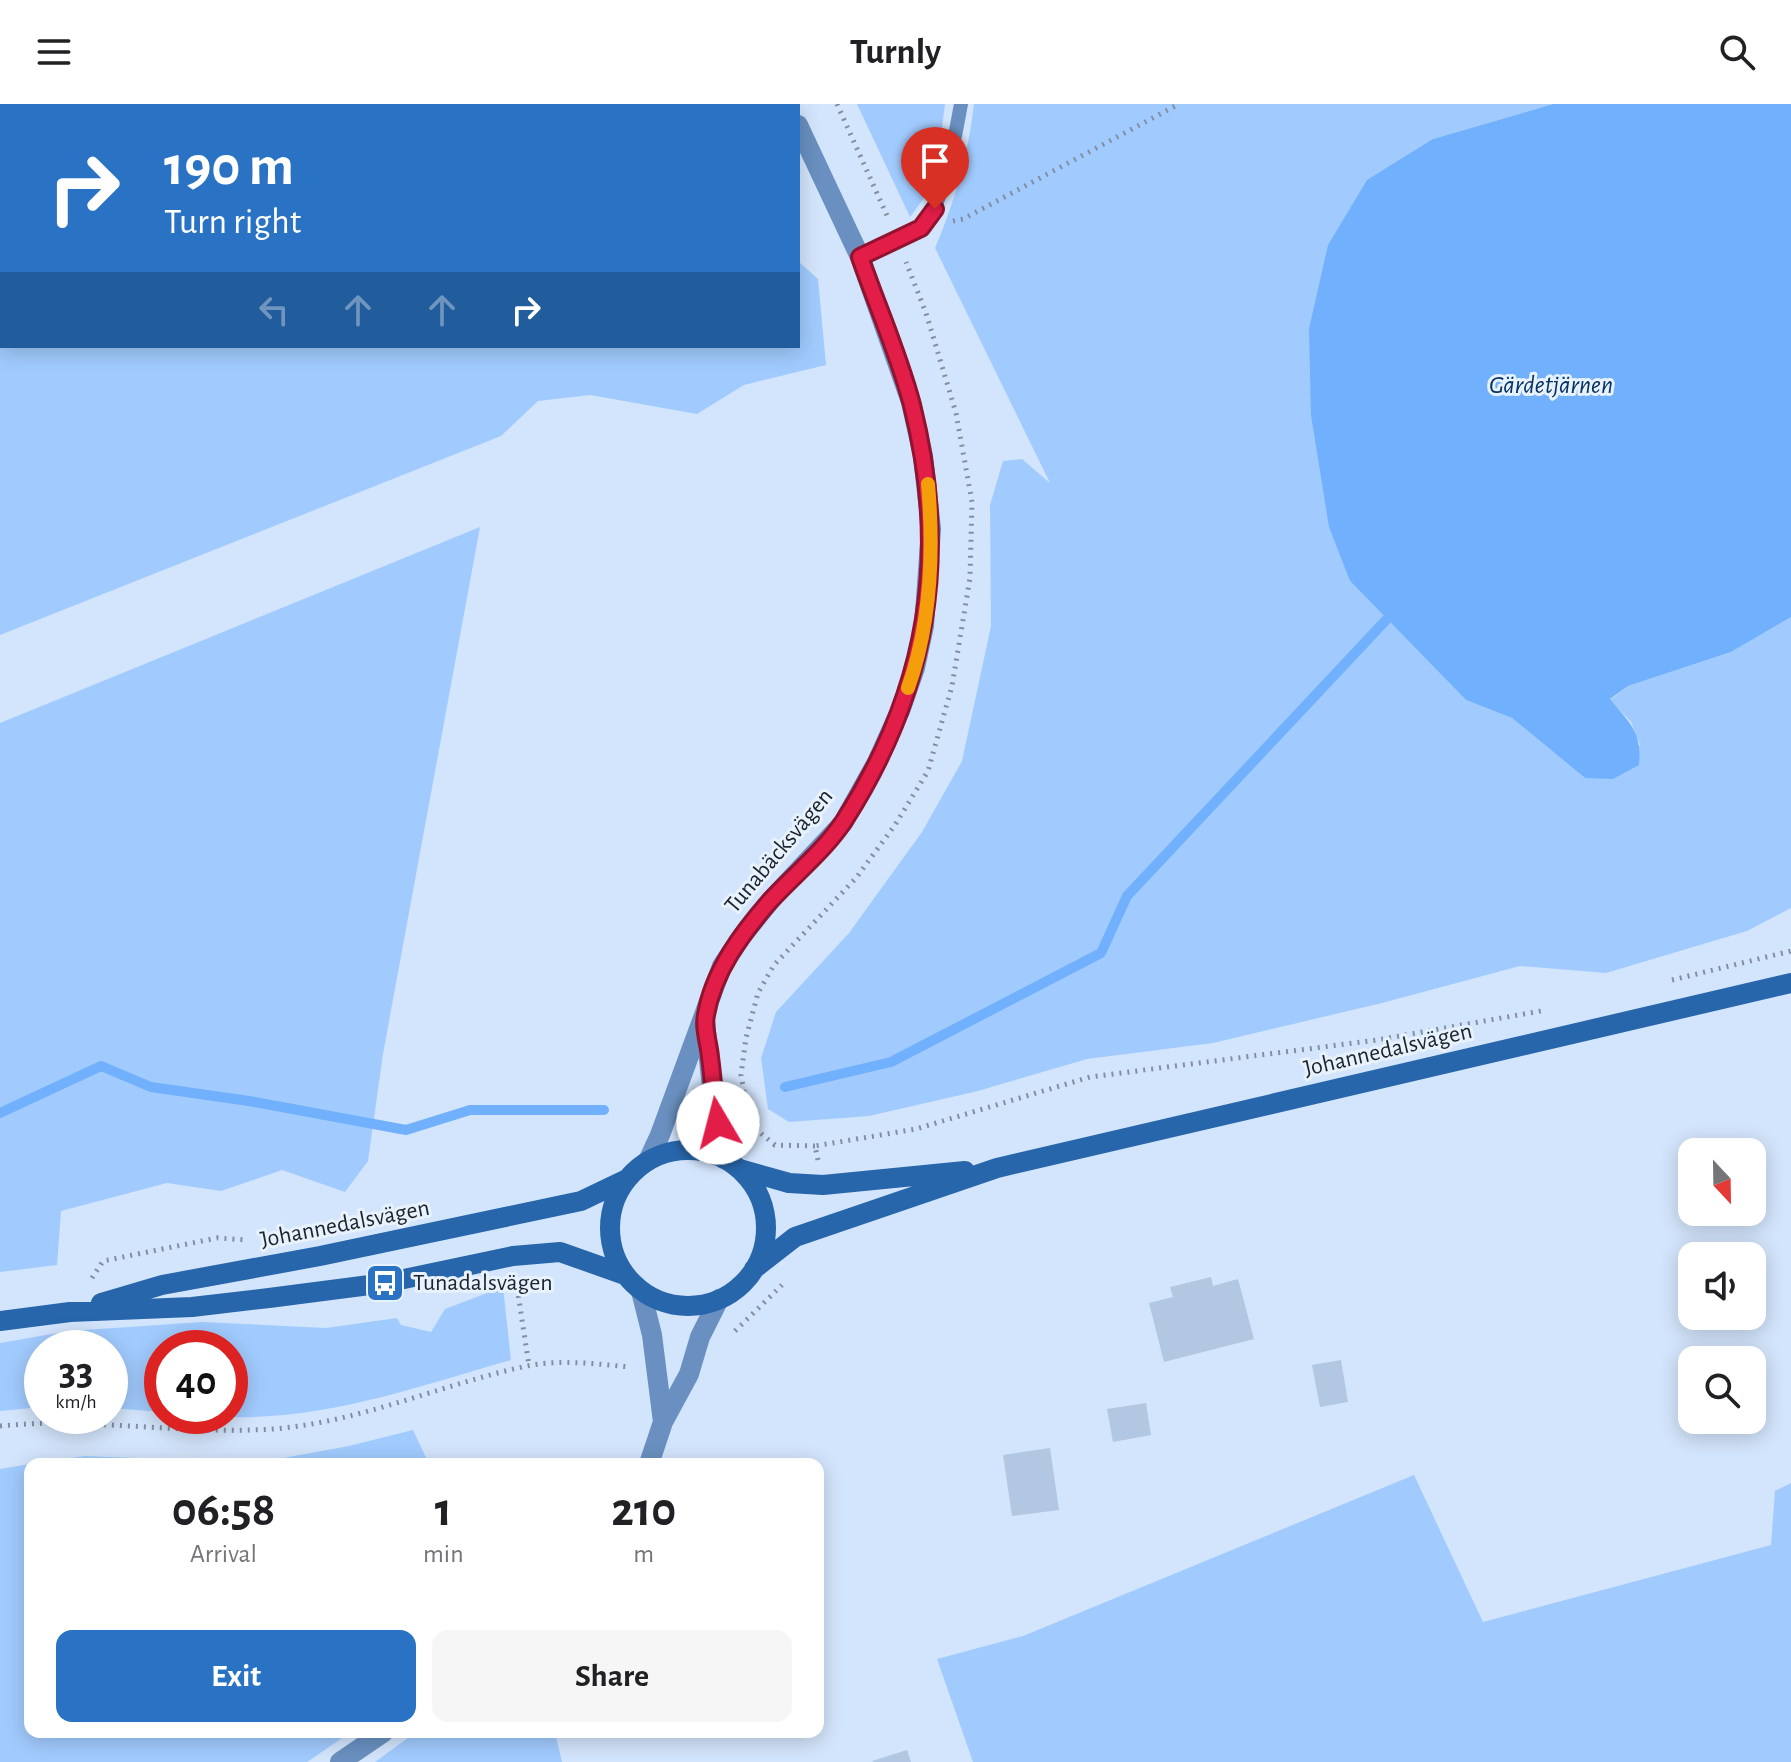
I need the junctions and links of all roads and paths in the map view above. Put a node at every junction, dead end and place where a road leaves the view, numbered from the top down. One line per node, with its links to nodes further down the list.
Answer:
1 (837, 104): 6 (path)
2 (961, 104): 5 (lane)
3 (1179, 104): 5 (path)
4 (800, 129): 7 (street, Tunabäcksvägen)
5 (921, 228): 6 (lane)
6 (897, 240): 7 (lane); 10 (path)
7 (860, 257): 9 (street, Tunabäcksvägen)
8 (1791, 983): 13 (main road, Johannedalsvägen)
9 (705, 1017): 11 (street, Tunabäcksvägen); 12 (street, Tunabäcksvägen)
10 (815, 1146)
11 (648, 1161): 12 (main road); 14 (main road)
12 (731, 1164): 13 (main road, Johannedalsvägen); 15 (main road)
13 (997, 1168): 15 (main road, Johannedalsvägen)
14 (627, 1179): 16 (main road); 19 (main road, Johannedalsvägen)
15 (754, 1269): 18 (main road)
16 (625, 1275): 17 (main road); 19 (main road, Johannedalsvägen)
17 (641, 1291): 18 (main road); 21 (street)
18 (719, 1299): 21 (street)
19 (70, 1312): 20 (main road, Johannedalsvägen)
20 (0, 1321)
21 (663, 1422): 22 (street)
22 (651, 1458)
23 (375, 1738): 24 (street)
24 (340, 1762)

